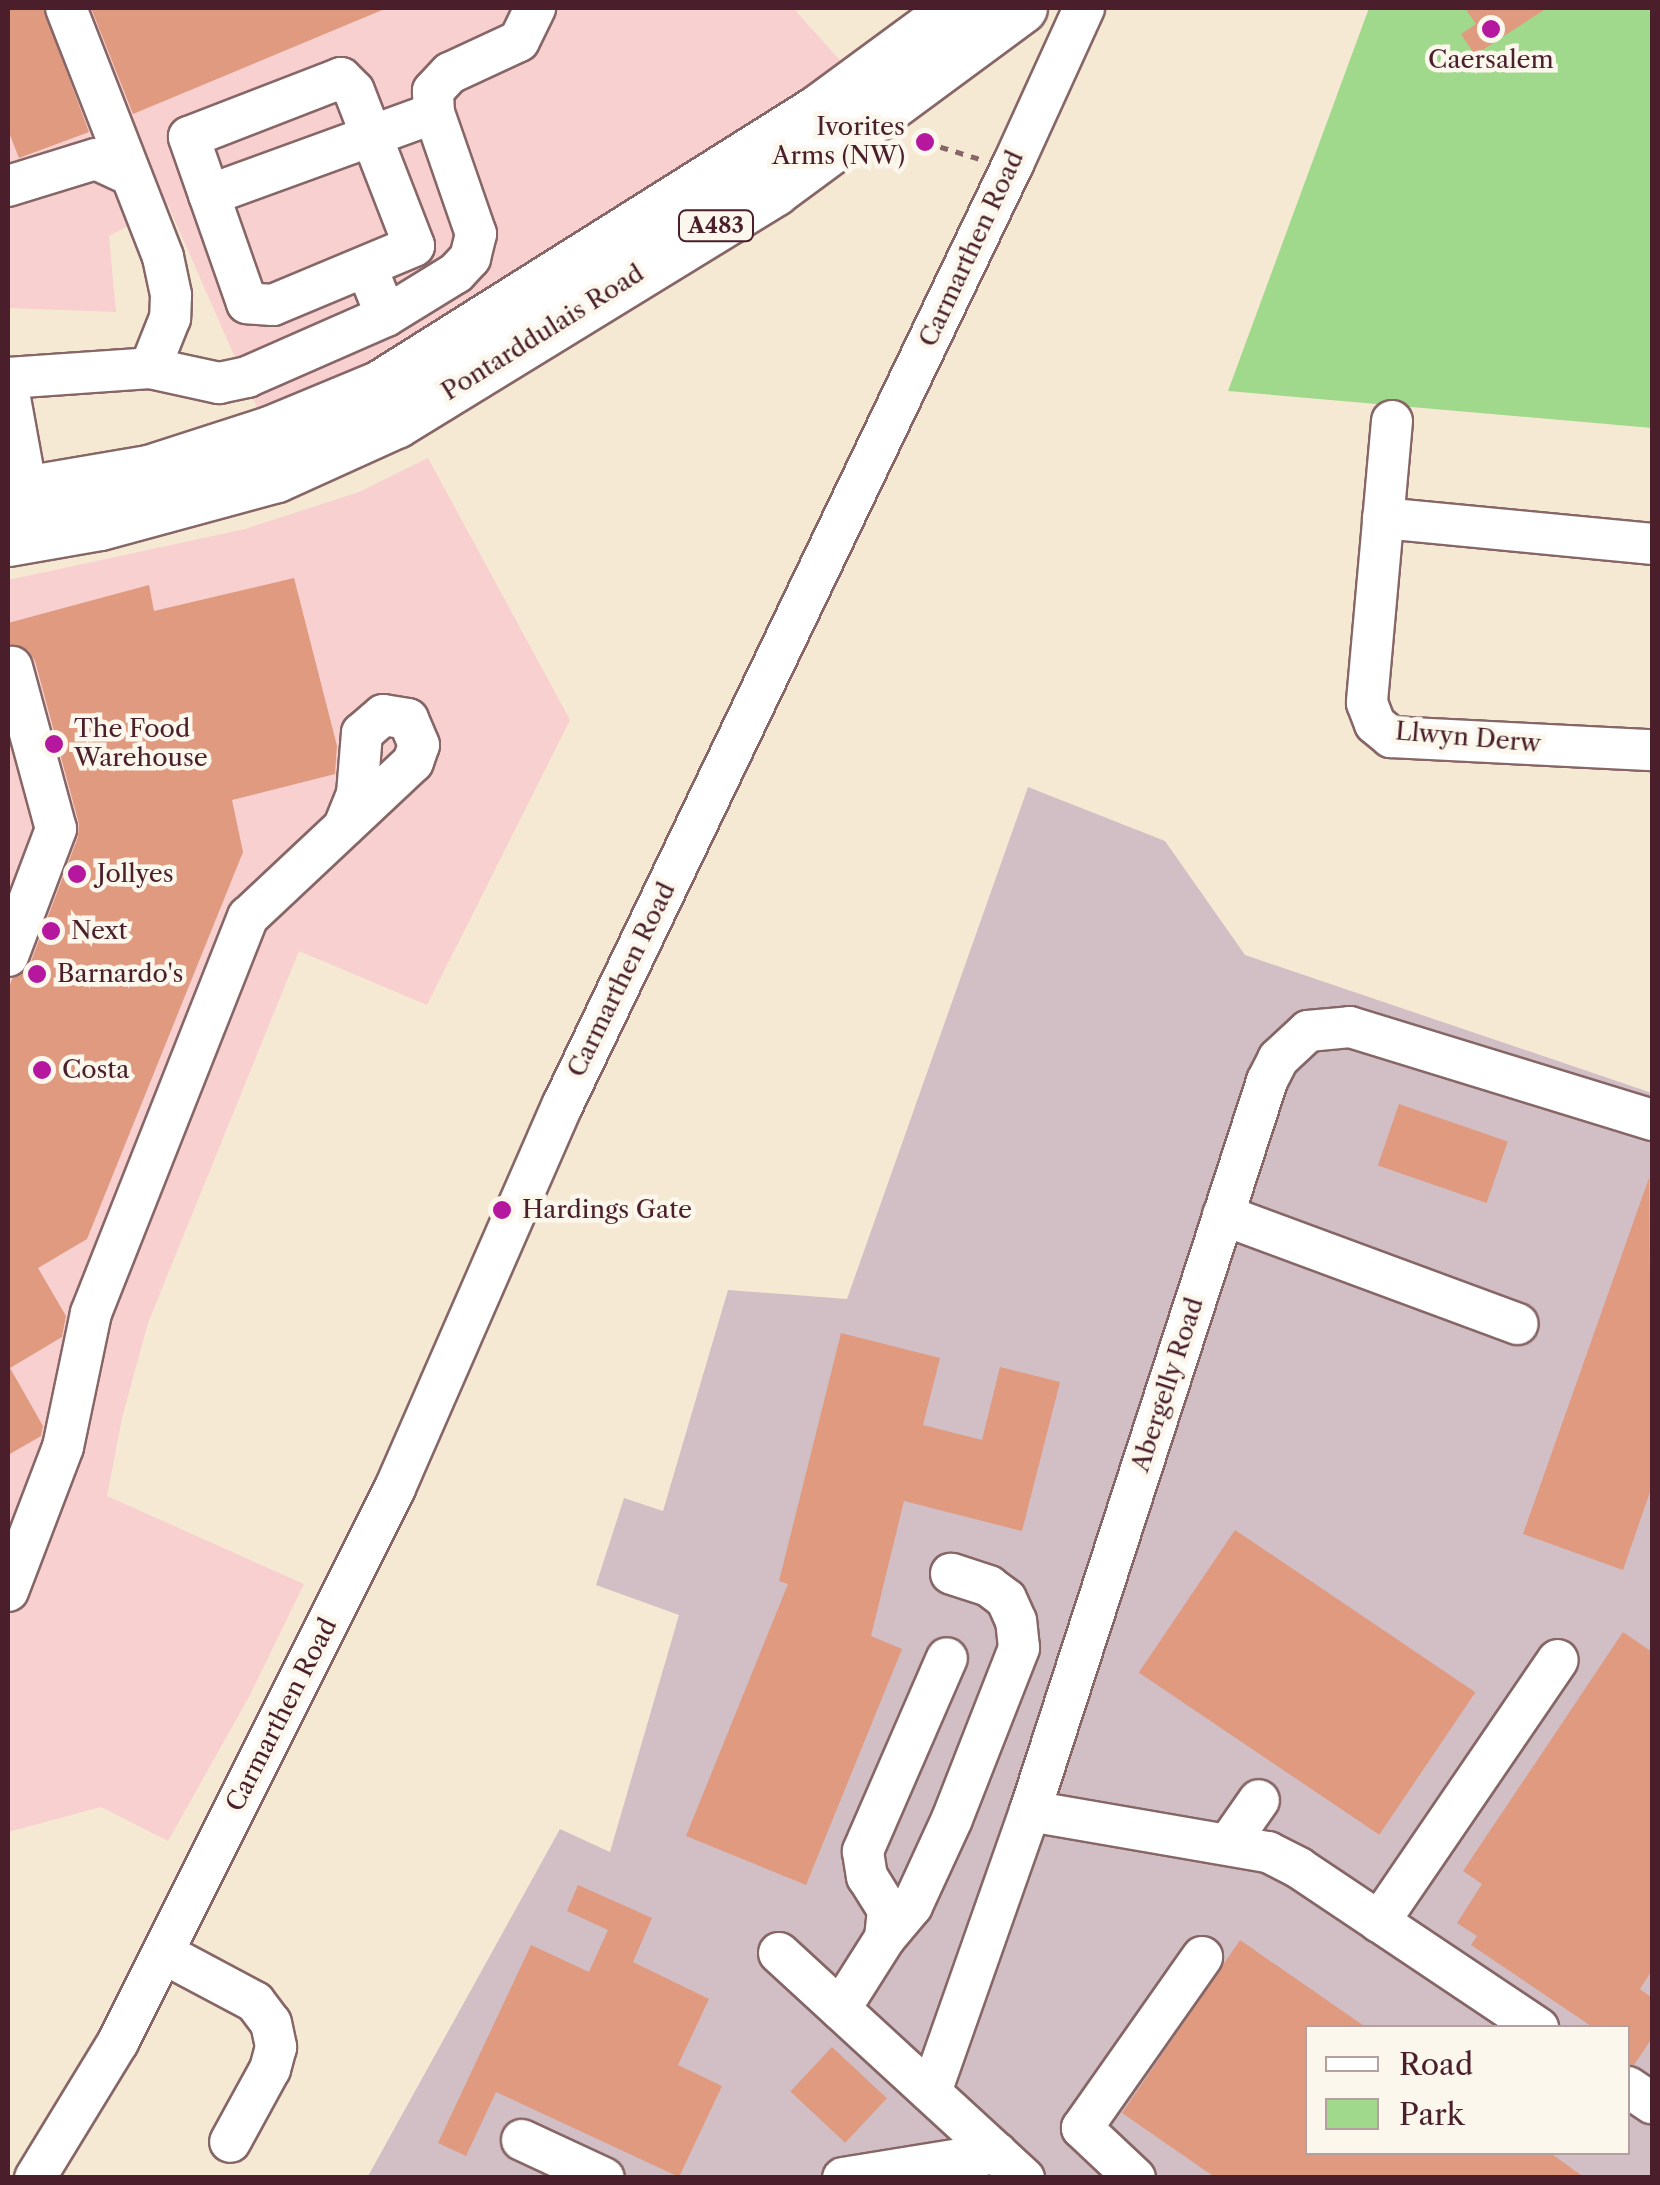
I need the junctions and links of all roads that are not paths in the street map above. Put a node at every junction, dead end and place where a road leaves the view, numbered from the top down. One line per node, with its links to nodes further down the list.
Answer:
1 (66, 8): 8 (street)
2 (535, 8): 6 (street)
3 (958, 8): 17 (main road, Pontarddulais Road / A483)
4 (1022, 8): 19 (main road, Pontarddulais Road / A483)
5 (1084, 8): 37 (street, Carmarthen Road)
6 (434, 113): 7 (street); 12 (street)
7 (372, 136): 10 (street); 10 (street); 11 (street)
8 (130, 175): 9 (street); 13 (street)
9 (8, 186)
10 (209, 195): 11 (street)
11 (367, 268): 12 (street)
12 (386, 316): 13 (street)
13 (150, 368): 14 (street)
14 (8, 378)
15 (8, 387): 17 (street, Pontarddulais Road)
16 (1392, 421): 18 (street, Llwyn Derw)
17 (18, 494)
18 (1384, 518): 20 (street); 22 (street, Llwyn Derw)
19 (8, 541)
20 (1652, 544)
21 (12, 668): 24 (street)
22 (1652, 750)
23 (344, 828): 28 (street)
24 (8, 956)
25 (1652, 1120): 26 (street, Abergelly Road)
26 (1223, 1215): 27 (street); 33 (street, Abergelly Road)
27 (1517, 1324)
28 (12, 1563)
29 (951, 1574): 36 (street)
30 (948, 1658): 36 (street)
31 (1558, 1660): 35 (street)
32 (1259, 1800): 34 (street)
33 (1030, 1811): 34 (street); 43 (street, Abergelly Road)
34 (1229, 1843): 35 (street)
35 (1379, 1922): 41 (street)
36 (885, 1938): 40 (street)
37 (163, 1952): 46 (street); 48 (street, Carmarthen Road)
38 (779, 1953): 40 (street)
39 (1202, 1957): 51 (street)
40 (840, 2009): 43 (street)
41 (1534, 2025)
42 (1630, 2088): 44 (street)
43 (931, 2092): 47 (street)
44 (1652, 2103)
45 (522, 2140): 49 (street)
46 (230, 2142)
47 (1010, 2165): 50 (street)
48 (35, 2178)
49 (604, 2178)
50 (843, 2178)
51 (1135, 2178)

